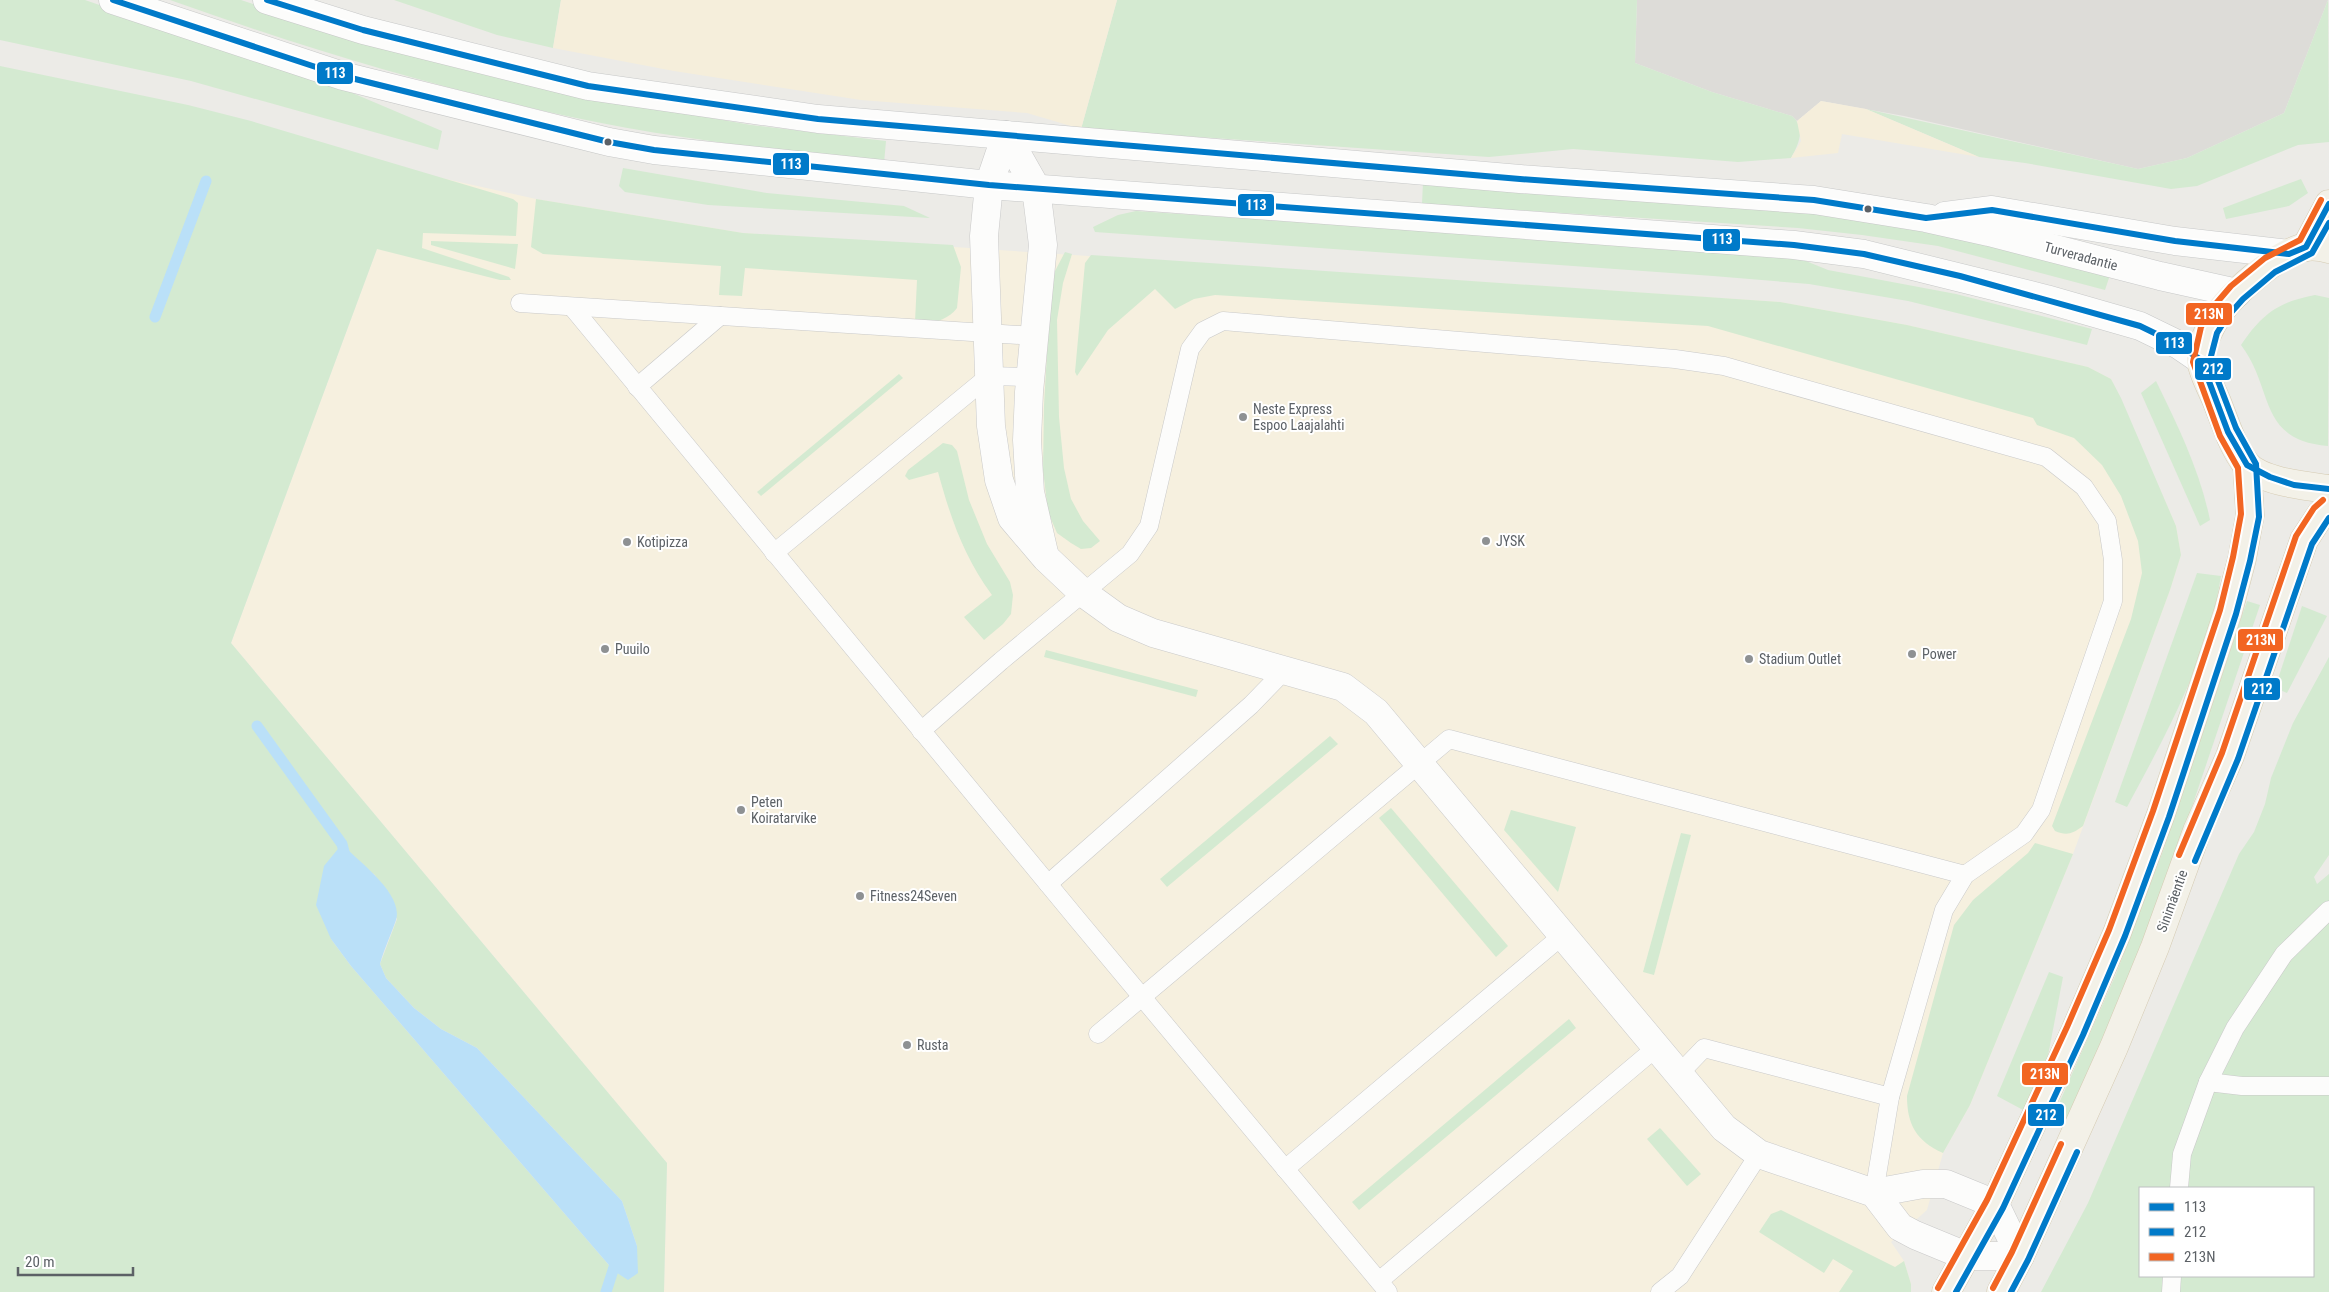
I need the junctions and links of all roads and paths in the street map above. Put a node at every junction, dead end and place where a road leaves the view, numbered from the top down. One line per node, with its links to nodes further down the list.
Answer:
1 (113, 0): 4 (main road)
2 (267, 0): 3 (main road, Turveradantie)
3 (1006, 135): 4 (main road); 5 (main road); 7 (main road, Turveradantie)
4 (989, 185): 5 (main road); 13 (main road)
5 (1036, 188): 14 (main road); 15 (main road)
6 (2329, 204): 8 (main road)
7 (1926, 218): 8 (main road, Turveradantie); 9 (main road, Turveradantie)
8 (2308, 250): 9 (main road)
9 (2237, 293): 15 (main road)
10 (520, 303): 11 (lane)
11 (572, 307): 12 (lane); 18 (lane)
12 (720, 316): 13 (lane); 18 (lane)
13 (988, 333): 14 (lane); 16 (main road)
14 (1034, 336): 17 (main road)
15 (2201, 360): 19 (main road)
16 (989, 376): 17 (lane); 22 (lane); 23 (main road)
17 (1030, 377): 23 (main road)
18 (637, 387): 22 (lane)
19 (2247, 465): 20 (main road); 43 (main road)
20 (2329, 489)
21 (2329, 506): 45 (main road, Sinimäentie)
22 (774, 553): 26 (lane)
23 (1046, 558): 24 (main road)
24 (1082, 592): 25 (main road); 26 (lane); 28 (lane)
25 (1284, 671): 27 (main road); 29 (lane)
26 (921, 731): 29 (lane)
27 (1419, 764): 28 (lane); 31 (main road); 32 (lane)
28 (1965, 875): 38 (lane)
29 (1048, 884): 32 (lane)
30 (2329, 910): 36 (lane)
31 (1563, 935): 34 (main road); 40 (lane)
32 (1141, 997): 33 (lane); 40 (lane)
33 (1098, 1034)
34 (1657, 1047): 35 (main road); 47 (lane)
35 (1679, 1074): 38 (lane); 39 (main road)
36 (2208, 1082): 37 (lane); 41 (lane)
37 (2329, 1086)
38 (1890, 1097): 42 (lane)
39 (1759, 1154): 42 (main road); 48 (lane)
40 (1285, 1169): 47 (lane)
41 (2179, 1187)
42 (1874, 1194): 43 (main road); 44 (main road)
43 (1995, 1204): 44 (main road); 45 (main road)
44 (1966, 1256): 45 (main road); 49 (main road)
45 (2020, 1256): 50 (main road, Sinimäentie)
46 (2172, 1277): 51 (lane)
47 (1384, 1286)
48 (1660, 1292)
49 (1946, 1292)
50 (2001, 1292)
51 (2171, 1292)

